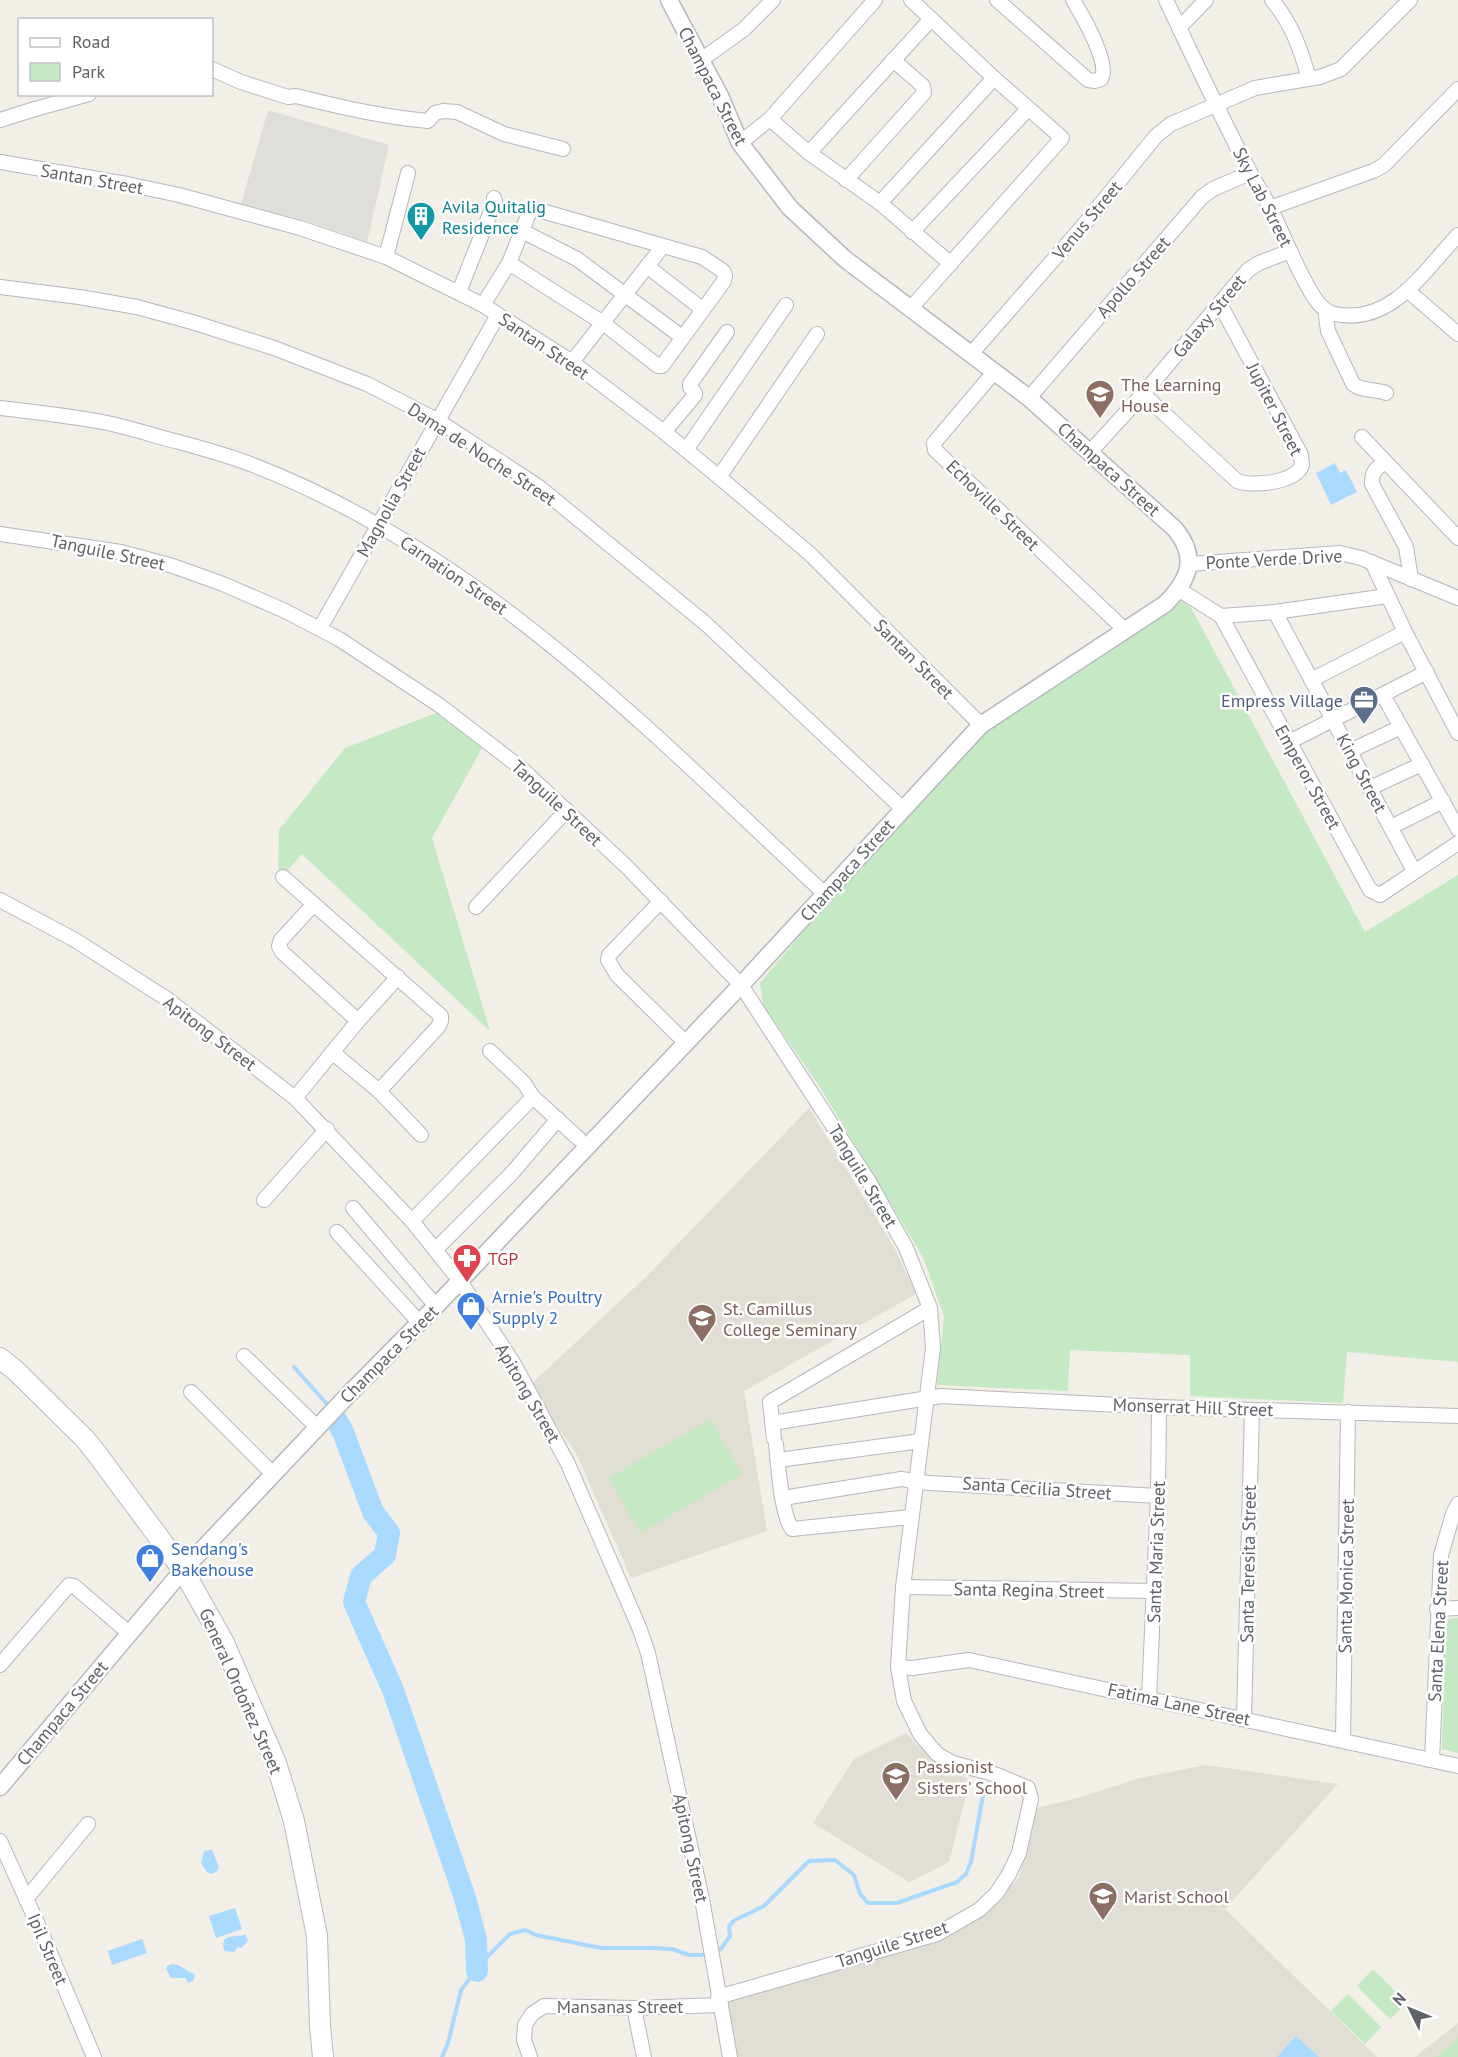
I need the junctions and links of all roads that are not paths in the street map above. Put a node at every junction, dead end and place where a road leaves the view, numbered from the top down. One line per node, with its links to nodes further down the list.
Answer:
1 (669, 0): 13 (street, Champaca Street)
2 (773, 0): 13 (street)
3 (874, 0): 22 (street)
4 (911, 0): 11 (street)
5 (997, 0): 6 (street)
6 (1073, 0)
7 (1166, 0): 12 (street, Sky Lab Street)
8 (1206, 0): 12 (street)
9 (1272, 0): 17 (street)
10 (1410, 0): 17 (street, Venus Street)
11 (931, 19): 14 (street); 16 (street)
12 (1179, 28): 20 (street, Sky Lab Street)
13 (700, 60): 24 (street, Champaca Street)
14 (893, 60): 26 (street); 30 (street)
15 (213, 69): 25 (street)
16 (994, 78): 21 (street); 32 (street)
17 (1309, 80): 20 (street, Venus Street)
18 (1458, 89): 33 (street)
19 (82, 96): 23 (street)
20 (1216, 105): 29 (street, Sky Lab Street); 59 (street, Venus Street)
21 (1028, 109): 35 (street); 41 (street)
22 (770, 119): 24 (street); 26 (street)
23 (0, 120)
24 (740, 143): 51 (street, Champaca Street)
25 (563, 149)
26 (809, 153): 30 (street)
27 (0, 162): 39 (street, Santan Street)
28 (408, 173): 39 (street)
29 (1250, 173): 33 (street, Sky Lab Street); 64 (street, Apollo Street)
30 (846, 180): 32 (street)
31 (494, 198): 45 (street)
32 (880, 203): 35 (street)
33 (1270, 208): 38 (street, Sky Lab Street)
34 (522, 231): 37 (street); 40 (street); 46 (street)
35 (912, 232): 41 (street)
36 (1458, 235): 44 (street)
37 (663, 246): 42 (street); 50 (street)
38 (1290, 251): 47 (street, Galaxy Street); 52 (street, Sky Lab Street)
39 (386, 257): 45 (street, Santan Street)
40 (509, 262): 48 (street); 54 (street)
41 (951, 264): 51 (street)
42 (647, 266): 46 (street); 50 (street)
43 (0, 287): 66 (street, Dama de Noche Street)
44 (1407, 290): 52 (street); 57 (street)
45 (459, 292): 48 (street, Santan Street)
46 (625, 294): 54 (street); 58 (street)
47 (1220, 304): 63 (street, Galaxy Street); 63 (street, Jupiter Street)
48 (483, 305): 53 (street, Santan Street)
49 (786, 305): 69 (street)
50 (702, 309): 58 (street)
51 (910, 309): 59 (street, Champaca Street)
52 (1325, 309): 62 (street)
53 (498, 315): 60 (street, Santan Street); 66 (street, Magnolia Street)
54 (603, 323): 58 (street); 60 (street)
55 (727, 332): 67 (street)
56 (817, 334): 72 (street)
57 (1458, 334)
58 (682, 337)
59 (971, 354): 61 (street, Champaca Street)
60 (572, 362): 67 (street, Santan Street)
61 (995, 372): 64 (street, Champaca Street); 85 (street, Echoville Street)
62 (1386, 393)
63 (1143, 394): 70 (street, Galaxy Street)
64 (1029, 398): 70 (street, Champaca Street)
65 (0, 408): 73 (street, Carnation Street)
66 (436, 420): 73 (street, Magnolia Street); 99 (street, Dama de Noche Street)
67 (664, 432): 69 (street, Santan Street)
68 (1362, 437): 71 (street)
69 (686, 450): 72 (street, Santan Street)
70 (1091, 451): 77 (street, Champaca Street)
71 (1385, 462): 75 (street); 78 (street)
72 (719, 477): 91 (street, Santan Street)
73 (379, 524): 84 (street, Magnolia Street); 106 (street, Carnation Street)
74 (0, 534): 84 (street, Tanguile Street)
75 (1458, 538)
76 (1372, 562): 77 (street, Ponte Verde Drive); 78 (street, Ponte Verde Drive); 80 (street)
77 (1190, 564): 79 (street, Champaca Street)
78 (1412, 579): 81 (street, Ponte Verde Drive)
79 (1178, 589): 83 (street, Emperor Street); 85 (street, Champaca Street)
80 (1387, 596): 82 (street); 86 (street)
81 (1458, 598)
82 (1275, 612): 83 (street); 88 (street, King Street)
83 (1221, 616): 94 (street, Emperor Street)
84 (320, 628): 100 (street, Tanguile Street)
85 (1125, 630): 91 (street, Champaca Street)
86 (1405, 632): 87 (street); 88 (street)
87 (1427, 672): 89 (street); 93 (street)
88 (1311, 680): 90 (street, King Street)
89 (1383, 695): 90 (street); 92 (street)
90 (1333, 720): 94 (street); 95 (street, King Street)
91 (981, 725): 99 (street, Champaca Street)
92 (1401, 727): 95 (street); 96 (street)
93 (1458, 733)
94 (1289, 742): 104 (street, Emperor Street)
95 (1350, 751): 97 (street, King Street)
96 (1422, 764): 97 (street); 98 (street)
97 (1370, 788): 101 (street, King Street)
98 (1443, 801): 101 (street); 102 (street)
99 (903, 809): 106 (street, Champaca Street)
100 (567, 810): 108 (street, Tanguile Street); 110 (street)
101 (1391, 827): 104 (street, King Street)
102 (1458, 829)
103 (1458, 843): 104 (street, Emperor Street)
104 (1414, 872)
105 (283, 877): 109 (street)
106 (825, 894): 112 (street, Champaca Street)
107 (0, 900): 119 (street, Apitong Street)
108 (661, 901): 112 (street, Tanguile Street); 114 (street)
109 (313, 905): 111 (street); 113 (street)
110 (476, 907)
111 (398, 977): 113 (street); 117 (street)
112 (741, 985): 114 (street, Champaca Street); 131 (street, Tanguile Street)
113 (358, 1021): 116 (street)
114 (687, 1043): 129 (street, Champaca Street)
115 (490, 1051): 118 (street)
116 (332, 1052): 117 (street); 119 (street)
117 (379, 1091): 122 (street)
118 (534, 1096): 120 (street); 126 (street)
119 (296, 1098): 121 (street, Apitong Street)
120 (558, 1119): 123 (street); 128 (street)
121 (327, 1129): 124 (street); 126 (street, Apitong Street)
122 (421, 1135)
123 (579, 1138)
124 (264, 1200)
125 (353, 1208): 130 (street)
126 (412, 1221): 128 (street, Apitong Street)
127 (337, 1232): 132 (street)
128 (436, 1249): 129 (street, Apitong Street)
129 (460, 1281): 130 (street, Champaca Street); 168 (street, Apitong Street)
130 (436, 1306): 132 (street, Champaca Street)
131 (930, 1308): 136 (street, Tanguile Street); 141 (street)
132 (419, 1322): 142 (street, Champaca Street)
133 (244, 1356): 142 (street)
134 (0, 1358): 151 (main road, General Ordoñez Street)
135 (191, 1392): 145 (street)
136 (927, 1397): 137 (street, Monserrat Hill Street); 141 (street, Monserrat Hill Street); 143 (street, Tanguile Street)
137 (1159, 1407): 138 (street, Monserrat Hill Street); 147 (street, Santa Maria Street)
138 (1251, 1410): 139 (street, Monserrat Hill Street); 160 (street, Santa Teresita Street)
139 (1348, 1412): 140 (street, Monserrat Hill Street); 161 (street, Santa Monica Street)
140 (1458, 1416)
141 (772, 1423): 144 (street)
142 (318, 1427): 145 (street, Champaca Street)
143 (917, 1442): 144 (street); 146 (street, Tanguile Street)
144 (777, 1460): 148 (street)
145 (273, 1474): 151 (street, Champaca Street)
146 (915, 1480): 147 (street, Santa Cecilia Street); 148 (street, Santa Cecilia Street); 150 (street, Tanguile Street)
147 (1158, 1496): 153 (street, Santa Maria Street)
148 (783, 1498): 150 (street)
149 (1458, 1504): 155 (street, Santa Elena Street)
150 (911, 1517): 152 (street, Tanguile Street)
151 (183, 1570): 156 (street, Champaca Street); 171 (main road, General Ordoñez Street)
152 (903, 1587): 153 (street, Santa Regina Street); 158 (street, Tanguile Street)
153 (1155, 1591): 159 (street, Santa Maria Street)
154 (1458, 1608): 155 (street)
155 (1437, 1609): 162 (street, Santa Elena Street)
156 (129, 1633): 157 (street); 164 (street, Champaca Street)
157 (0, 1665)
158 (898, 1667): 159 (street, Fatima Lane Street); 168 (street, Tanguile Street)
159 (1149, 1698): 160 (street, Fatima Lane Street)
160 (1244, 1719): 161 (street, Fatima Lane Street)
161 (1343, 1740): 162 (street, Fatima Lane Street)
162 (1432, 1760): 163 (street, Fatima Lane Street)
163 (1458, 1766)
164 (0, 1787)
165 (88, 1824): 167 (street)
166 (0, 1841): 167 (street, Ipil Street)
167 (26, 1899): 170 (street, Ipil Street)
168 (719, 2001): 169 (street, Mansanas Street); 174 (street, Apitong Street)
169 (634, 2008): 172 (street, Mansanas Street); 173 (street)
170 (94, 2057)
171 (323, 2057)
172 (530, 2057)
173 (644, 2057)
174 (730, 2057)

